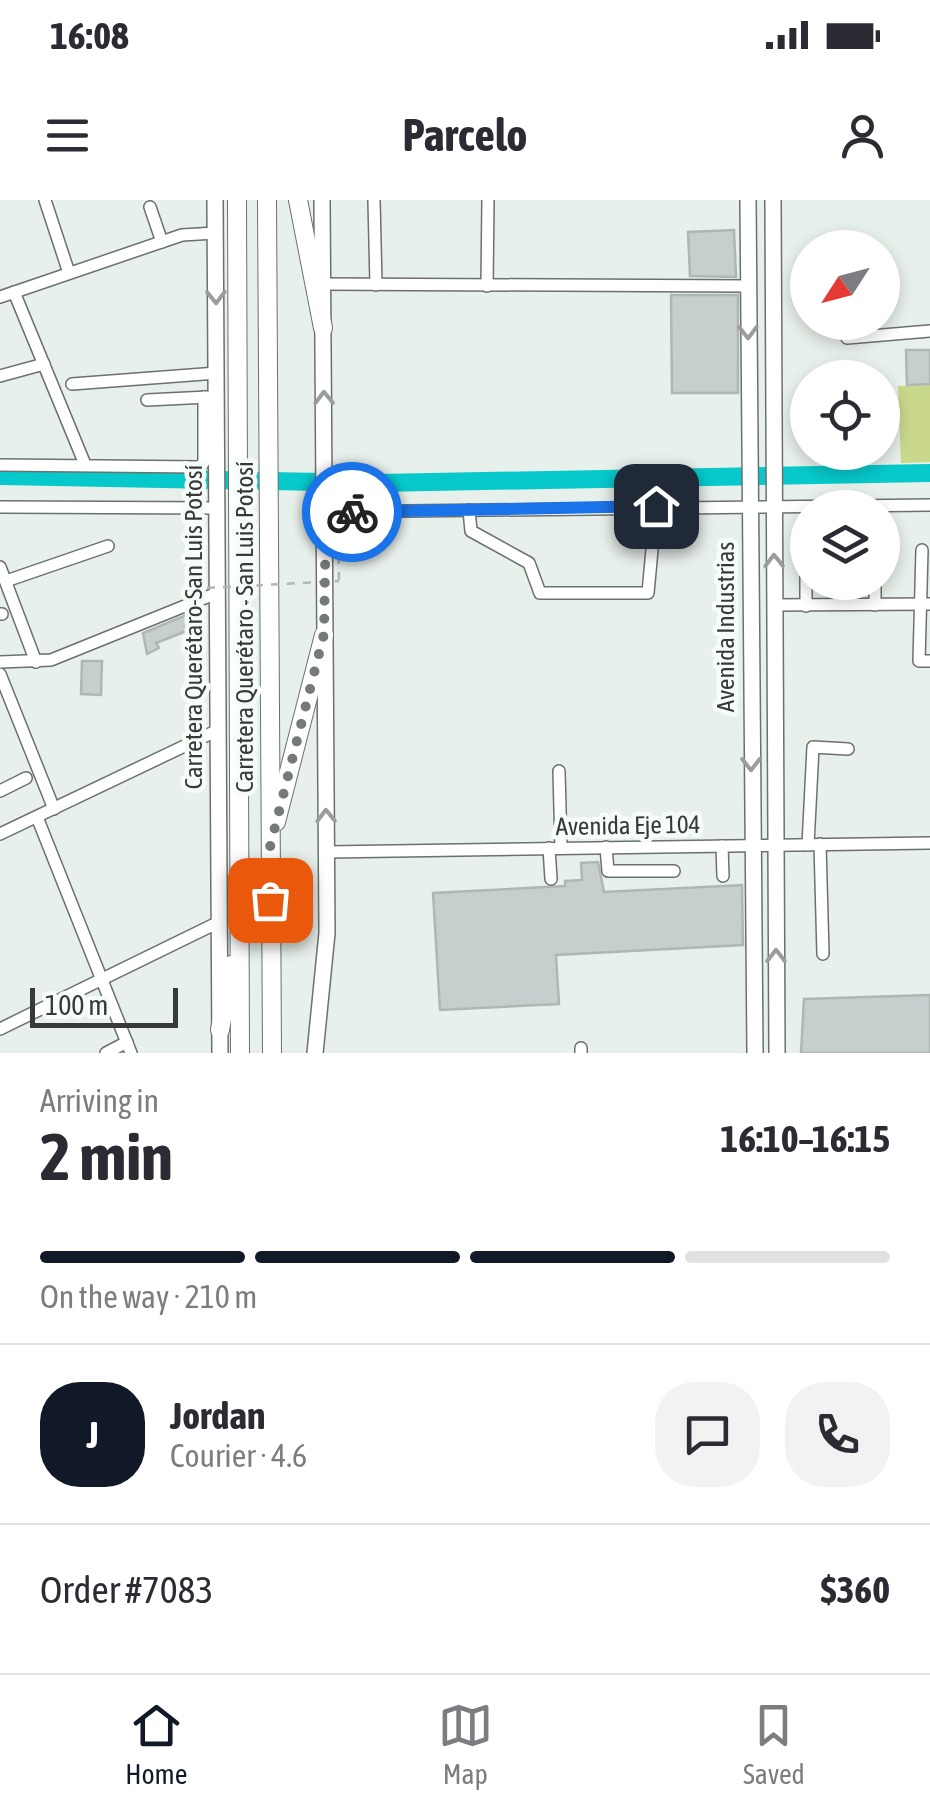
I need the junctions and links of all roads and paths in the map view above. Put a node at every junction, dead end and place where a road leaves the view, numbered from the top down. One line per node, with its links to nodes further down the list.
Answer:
1 (45, 200): 14 (street)
2 (215, 200): 12 (main road, Carretera Querétaro-San Luis Potosí)
3 (237, 200): 77 (highway, Carretera Querétaro - San Luis Potosí)
4 (267, 200): 70 (highway, Carretera Querétaro - San Luis Potosí)
5 (298, 200): 21 (highway)
6 (322, 200): 15 (main road)
7 (374, 200): 16 (street)
8 (488, 200): 17 (street)
9 (748, 200): 18 (main road, Avenida Industrias)
10 (773, 200): 32 (main road, Avenida Industrias)
11 (150, 208): 13 (street)
12 (216, 234): 13 (street); 25 (main road, Carretera Querétaro-San Luis Potosí, one-way to 25)
13 (162, 242): 14 (street)
14 (69, 273): 19 (street)
15 (323, 284): 16 (street); 21 (main road)
16 (376, 285): 17 (street)
17 (487, 286): 18 (street)
18 (747, 286): 33 (main road, Avenida Industrias, one-way to 33)
19 (14, 292): 20 (street); 24 (street)
20 (0, 297)
21 (324, 328): 39 (main road, one-way to 21)
22 (930, 331): 23 (street)
23 (900, 334)
24 (44, 364): 26 (street); 30 (street)
25 (217, 373): 27 (street); 28 (main road, Carretera Querétaro-San Luis Potosí)
26 (0, 376)
27 (72, 384)
28 (211, 397): 29 (street); 30 (street); 34 (main road, Carretera Querétaro-San Luis Potosí)
29 (147, 400)
30 (84, 462): 31 (street)
31 (0, 464)
32 (773, 497): 33 (street); 35 (street); 49 (main road, Avenida Industrias, one-way to 32)
33 (750, 498): 37 (street); 67 (main road, Avenida Industrias, one-way to 67)
34 (217, 503): 36 (street); 44 (main road, Carretera Querétaro-San Luis Potosí)
35 (930, 505)
36 (0, 506)
37 (656, 506): 38 (street); 38 (street)
38 (470, 510): 39 (street)
39 (332, 512): 44 (path, bridge); 51 (main road)
40 (108, 546): 43 (street)
41 (922, 550): 48 (street)
42 (0, 567): 43 (street)
43 (6, 581): 55 (street)
44 (212, 591): 55 (street); 57 (main road, Carretera Querétaro-San Luis Potosí)
45 (806, 600): 50 (street)
46 (876, 600): 47 (street)
47 (876, 604): 48 (street); 50 (street)
48 (926, 604): 52 (street)
49 (774, 606): 50 (street); 68 (main road, Avenida Industrias)
50 (806, 606)
51 (324, 634): 70 (highway); 73 (main road, one-way to 51)
52 (924, 649): 53 (street)
53 (930, 661)
54 (6, 662): 55 (street); 56 (street)
55 (36, 662)
56 (0, 673): 62 (street)
57 (218, 730): 62 (street); 78 (main road, Carretera Querétaro-San Luis Potosí)
58 (848, 749): 66 (street)
59 (559, 771): 71 (street)
60 (26, 778): 61 (street)
61 (0, 791)
62 (54, 809): 63 (street)
63 (37, 817): 64 (street); 80 (street)
64 (0, 834)
65 (930, 843): 66 (street, Avenida Eje 104)
66 (814, 844): 68 (street, Avenida Eje 104); 79 (street)
67 (752, 845): 68 (street, Avenida Eje 104); 69 (street, Avenida Eje 104); 89 (main road, Avenida Industrias)
68 (776, 845): 90 (main road, Avenida Industrias, one-way to 68)
69 (722, 846): 72 (street, Avenida Eje 104); 75 (street)
70 (270, 847): 87 (highway, Carretera Querétaro - San Luis Potosí)
71 (555, 848): 72 (street, Avenida Eje 104); 73 (street, Avenida Eje 104); 76 (street)
72 (606, 848): 74 (street)
73 (327, 852): 88 (main road)
74 (674, 871)
75 (723, 876)
76 (551, 879)
77 (238, 920): 82 (highway); 86 (highway, Carretera Querétaro - San Luis Potosí)
78 (219, 922): 80 (street); 82 (main road, Carretera Querétaro-San Luis Potosí)
79 (823, 954)
80 (102, 979): 81 (street); 83 (street)
81 (0, 1028)
82 (220, 1030): 85 (main road, Carretera Querétaro-San Luis Potosí)
83 (128, 1048): 84 (street)
84 (106, 1053)
85 (220, 1053)
86 (240, 1053)
87 (272, 1053)
88 (315, 1053)
89 (756, 1053)
90 (777, 1053)

